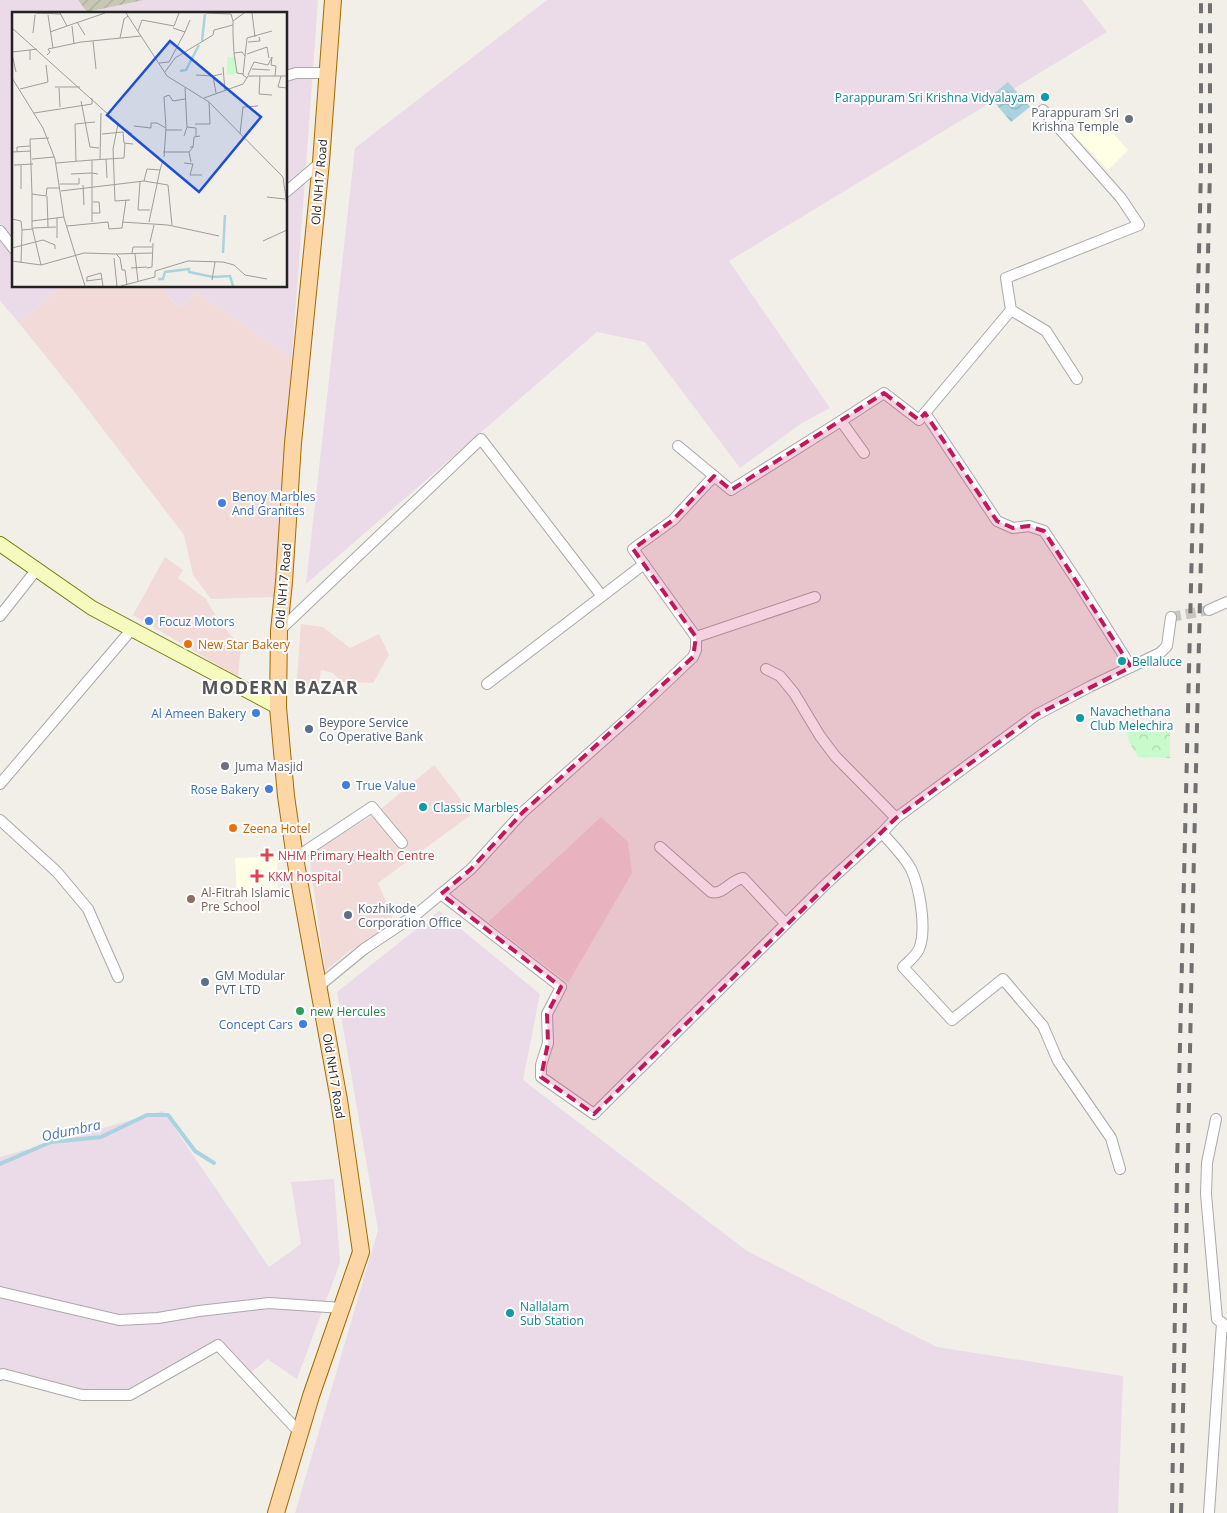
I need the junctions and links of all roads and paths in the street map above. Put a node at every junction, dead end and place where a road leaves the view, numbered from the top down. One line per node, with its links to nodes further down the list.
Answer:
1 (333, 0): 2 (main road, Old NH17 Road)
2 (328, 73): 3 (street); 5 (main road, Old NH17 Road)
3 (288, 75)
4 (1043, 110): 9 (street)
5 (321, 162): 6 (street); 26 (main road, Old NH17 Road)
6 (288, 190)
7 (0, 231): 8 (street)
8 (12, 246)
9 (1011, 310): 10 (street); 11 (street)
10 (1077, 379)
11 (925, 413): 12 (street); 28 (street)
12 (841, 421): 14 (street); 15 (street)
13 (678, 446): 15 (street)
14 (864, 453)
15 (714, 476): 17 (street)
16 (0, 544): 18 (main road)
17 (644, 564): 19 (street); 27 (street)
18 (37, 569): 23 (street); 25 (main road)
19 (601, 595): 26 (street); 30 (street)
20 (815, 597): 27 (street)
21 (1227, 602): 22 (street)
22 (1209, 610)
23 (0, 616)
24 (1171, 617): 28 (street)
25 (132, 629): 31 (main road); 32 (street)
26 (278, 631): 31 (main road, Old NH17 Road)
27 (696, 637): 39 (street)
28 (1131, 667): 33 (street)
29 (766, 669): 33 (street)
30 (487, 684)
31 (278, 707): 38 (main road, Old NH17 Road)
32 (0, 784)
33 (896, 818): 35 (street)
34 (0, 820): 41 (street)
35 (882, 833): 40 (street); 44 (street)
36 (402, 843): 38 (street)
37 (660, 847): 40 (street)
38 (295, 858): 42 (main road, Old NH17 Road)
39 (441, 894): 40 (street); 42 (street)
40 (786, 923)
41 (118, 976)
42 (320, 986): 46 (main road, Old NH17 Road)
43 (1216, 1119): 47 (street)
44 (1120, 1169)
45 (0, 1292): 46 (street)
46 (342, 1308): 49 (main road, Old NH17 Road)
47 (1224, 1325): 51 (street)
48 (0, 1375): 49 (street)
49 (300, 1433): 50 (main road, Old NH17 Road)
50 (276, 1513)
51 (1209, 1513)

